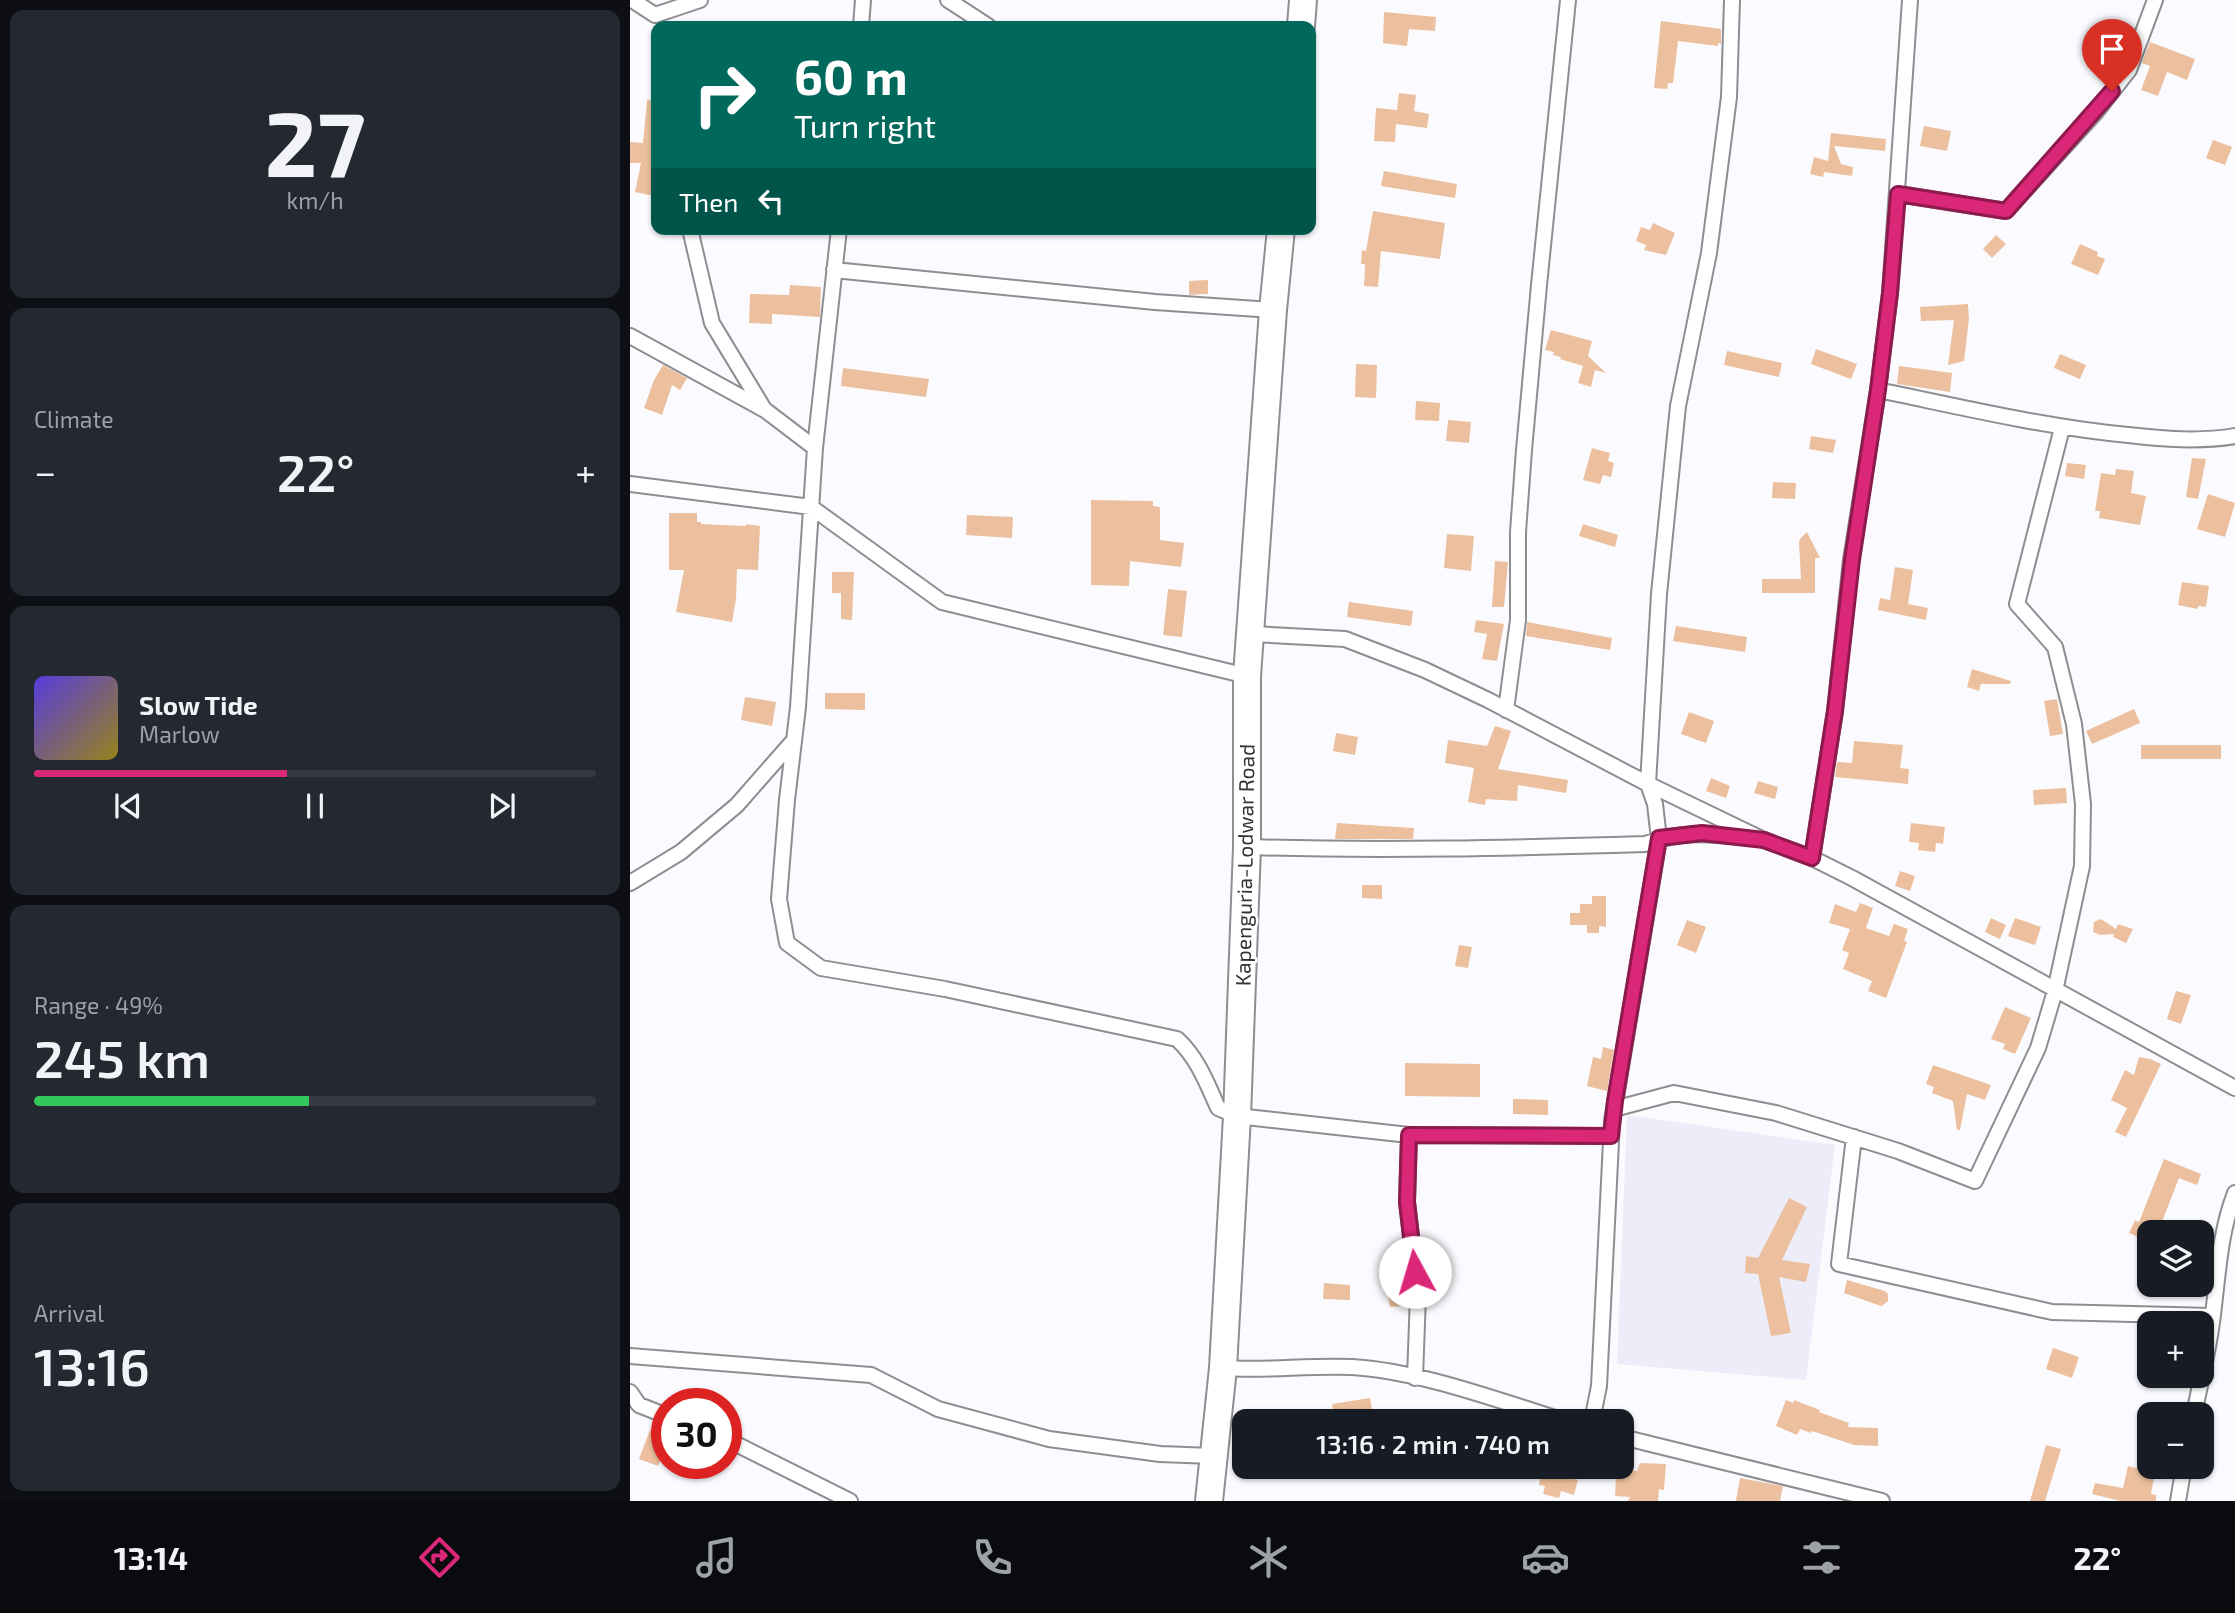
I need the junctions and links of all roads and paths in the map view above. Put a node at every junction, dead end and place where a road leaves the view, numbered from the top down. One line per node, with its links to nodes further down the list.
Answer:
1 (632, 0): 10 (street)
2 (700, 0): 10 (street)
3 (863, 0): 11 (street)
4 (948, 0): 12 (street)
5 (1303, 0): 13 (highway)
6 (1569, 0): 30 (street)
7 (1732, 0): 32 (street)
8 (1910, 0): 14 (street)
9 (2155, 0): 14 (street)
10 (656, 20)
11 (861, 21)
12 (980, 21)
13 (1301, 21)
14 (1898, 194): 21 (street)
15 (691, 235): 22 (street)
16 (838, 235): 18 (street)
17 (1280, 235): 19 (highway, Kapenguria-Lodwar Road)
18 (834, 270): 19 (street); 25 (street)
19 (1273, 310): 28 (highway, Kapenguria-Lodwar Road)
20 (630, 336): 22 (street)
21 (1878, 390): 23 (street); 36 (street)
22 (765, 410): 25 (street)
23 (2062, 428): 24 (street); 38 (street)
24 (2235, 436)
25 (815, 448): 27 (street)
26 (630, 484): 27 (street)
27 (811, 507): 29 (street); 31 (street)
28 (1252, 634): 29 (highway, Kapenguria-Lodwar Road); 30 (street)
29 (1247, 676): 35 (highway, Kapenguria-Lodwar Road)
30 (1506, 710): 32 (street)
31 (794, 739): 37 (street); 41 (street)
32 (1648, 784): 33 (street); 34 (street)
33 (1659, 838): 34 (street); 35 (street); 40 (street)
34 (1764, 840): 36 (street)
35 (1247, 848): 41 (highway, Kapenguria-Lodwar Road)
36 (1812, 858): 38 (street)
37 (630, 883)
38 (2055, 991): 39 (street); 44 (street)
39 (2235, 1088)
40 (1614, 1109): 43 (street); 44 (street)
41 (1237, 1116): 42 (street); 49 (highway, Kapenguria-Lodwar Road)
42 (1409, 1135): 43 (street); 50 (street)
43 (1611, 1136): 53 (street)
44 (1854, 1137): 47 (street)
45 (2235, 1193): 46 (street)
46 (2214, 1311)
47 (2137, 1314)
48 (630, 1356): 57 (street)
49 (1223, 1368): 50 (street); 57 (highway, Kapenguria-Lodwar Road)
50 (1415, 1377): 52 (street)
51 (630, 1392): 54 (street)
52 (1524, 1409)
53 (1594, 1409)
54 (651, 1410)
55 (1634, 1440): 61 (street)
56 (742, 1447): 59 (street)
57 (1213, 1456): 60 (highway, Kapenguria-Lodwar Road)
58 (2182, 1479): 62 (street)
59 (850, 1501)
60 (1209, 1501)
61 (1882, 1501)
62 (2178, 1501)

